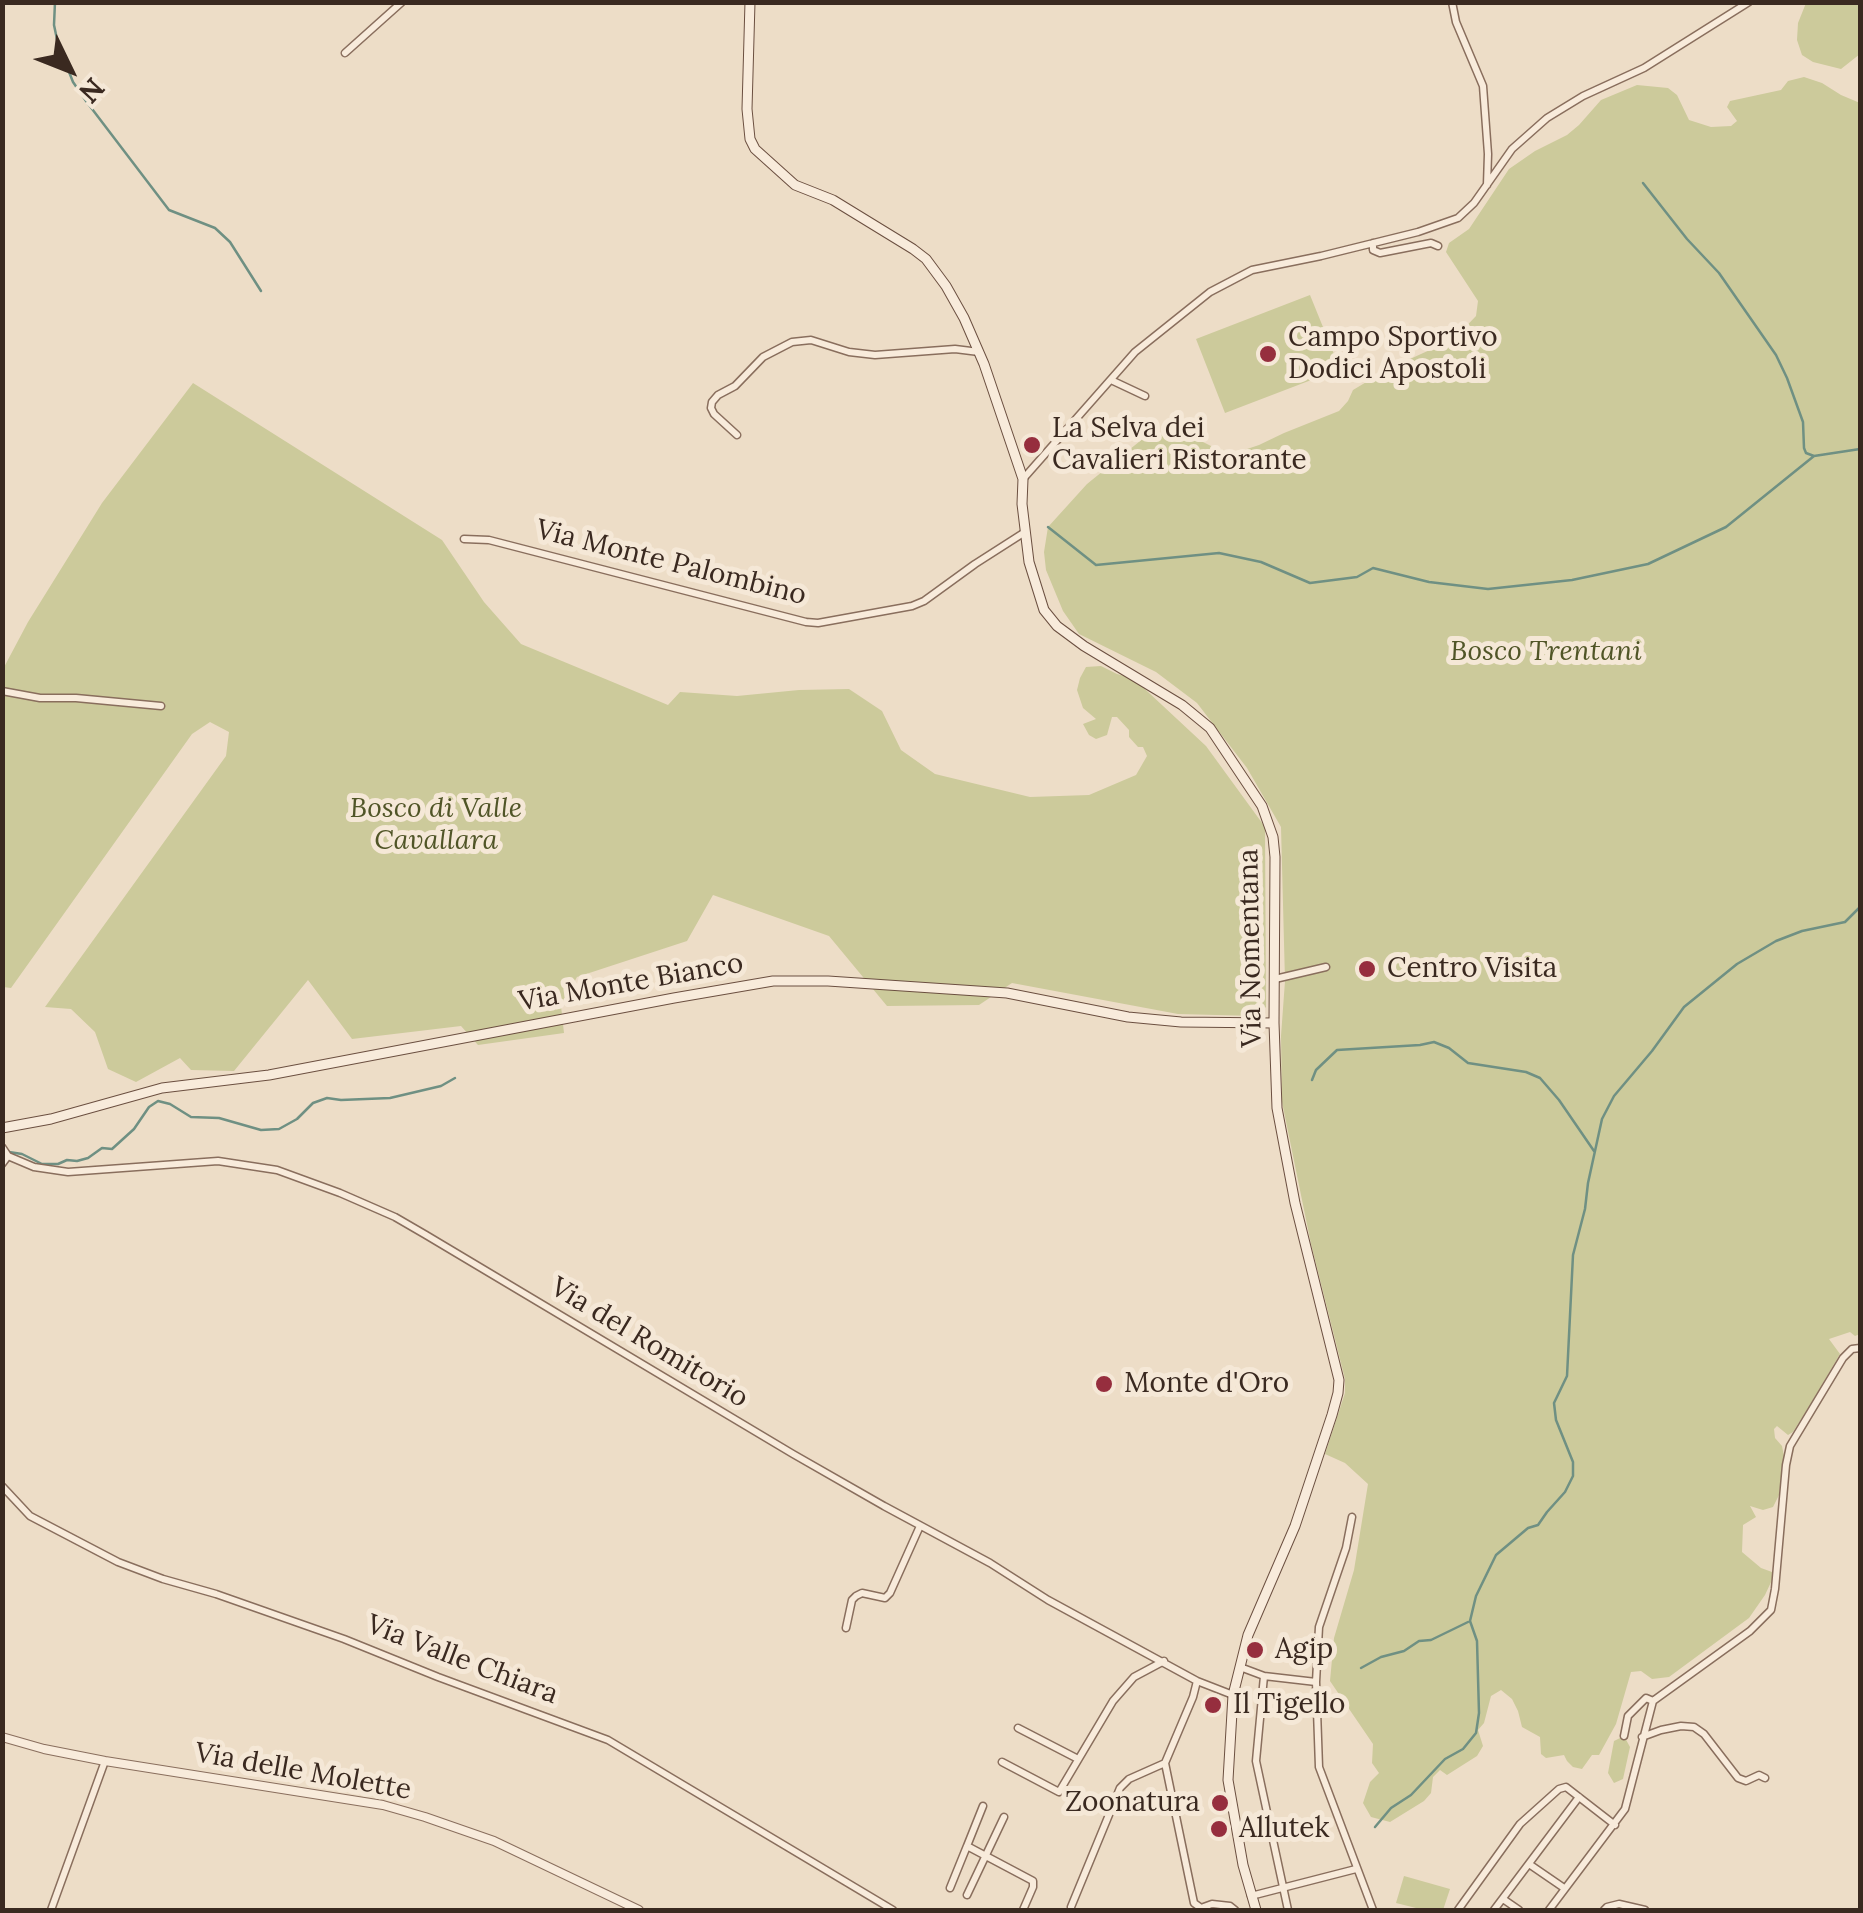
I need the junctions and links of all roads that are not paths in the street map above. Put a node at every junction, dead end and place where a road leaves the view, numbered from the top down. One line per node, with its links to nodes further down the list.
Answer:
1 (402, 2): 5 (street)
2 (750, 2): 9 (main road, Via Nomentana)
3 (1452, 2): 6 (street)
4 (1749, 2): 6 (street)
5 (345, 53)
6 (1487, 186): 7 (street)
7 (1373, 243): 8 (street); 10 (street)
8 (1438, 246)
9 (978, 352): 12 (street); 13 (main road, Via Nomentana)
10 (1111, 380): 11 (street); 13 (street)
11 (1145, 396)
12 (737, 435)
13 (1023, 478): 14 (main road, Via Nomentana)
14 (1025, 532): 15 (street, Via Monte Palombino); 19 (main road, Via Nomentana)
15 (464, 539)
16 (2, 691): 17 (street)
17 (161, 706)
18 (1326, 966): 19 (street)
19 (1275, 979): 20 (main road, Via Nomentana)
20 (1274, 1023): 21 (main road, Via Monte Bianco); 31 (main road, Via Nomentana)
21 (2, 1128)
22 (2, 1147): 23 (street)
23 (8, 1156): 24 (street); 28 (street, Via del Romitorio)
24 (2, 1164)
25 (1860, 1348): 36 (street)
26 (2, 1486): 64 (street, Via Valle Chiara)
27 (1352, 1517): 34 (street)
28 (920, 1526): 29 (street); 30 (street, Via del Romitorio)
29 (846, 1628)
30 (1164, 1661): 33 (street, Via del Romitorio); 41 (street)
31 (1239, 1667): 32 (street); 35 (main road, Via Nomentana)
32 (1264, 1676): 34 (street); 55 (street)
33 (1197, 1680): 35 (street, Via del Romitorio); 44 (street)
34 (1316, 1682): 53 (street)
35 (1233, 1695): 58 (main road, Via Nomentana)
36 (1653, 1701): 38 (street); 40 (street)
37 (1018, 1728): 41 (street)
38 (1624, 1736)
39 (2, 1737): 42 (street, Via delle Molette)
40 (1642, 1737): 45 (street); 49 (street)
41 (1078, 1759): 43 (street)
42 (105, 1761): 62 (street); 63 (street, Via delle Molette)
43 (1002, 1762)
44 (1166, 1763): 60 (street); 61 (street)
45 (1765, 1778)
46 (1578, 1796): 49 (street); 52 (street); 70 (street)
47 (982, 1806): 50 (street)
48 (1004, 1817): 51 (street)
49 (1615, 1825): 56 (street)
50 (967, 1846): 51 (street); 54 (street)
51 (986, 1855): 57 (street); 65 (street)
52 (1529, 1864): 56 (street); 59 (street)
53 (1356, 1869): 55 (street); 69 (street)
54 (950, 1888)
55 (1282, 1888): 58 (street); 68 (street)
56 (1564, 1888): 73 (street)
57 (967, 1895)
58 (1252, 1896): 67 (main road, Via Nomentana)
59 (1503, 1899): 71 (street); 72 (street)
60 (1071, 1907)
61 (1200, 1909): 66 (street)
62 (51, 1910)
63 (638, 1910)
64 (893, 1910)
65 (1022, 1910)
66 (1235, 1910)
67 (1256, 1910)
68 (1288, 1910)
69 (1373, 1910)
70 (1458, 1910)
71 (1494, 1910)
72 (1519, 1910)
73 (1550, 1910)
74 (1604, 1910): 75 (street)
75 (1645, 1910)

